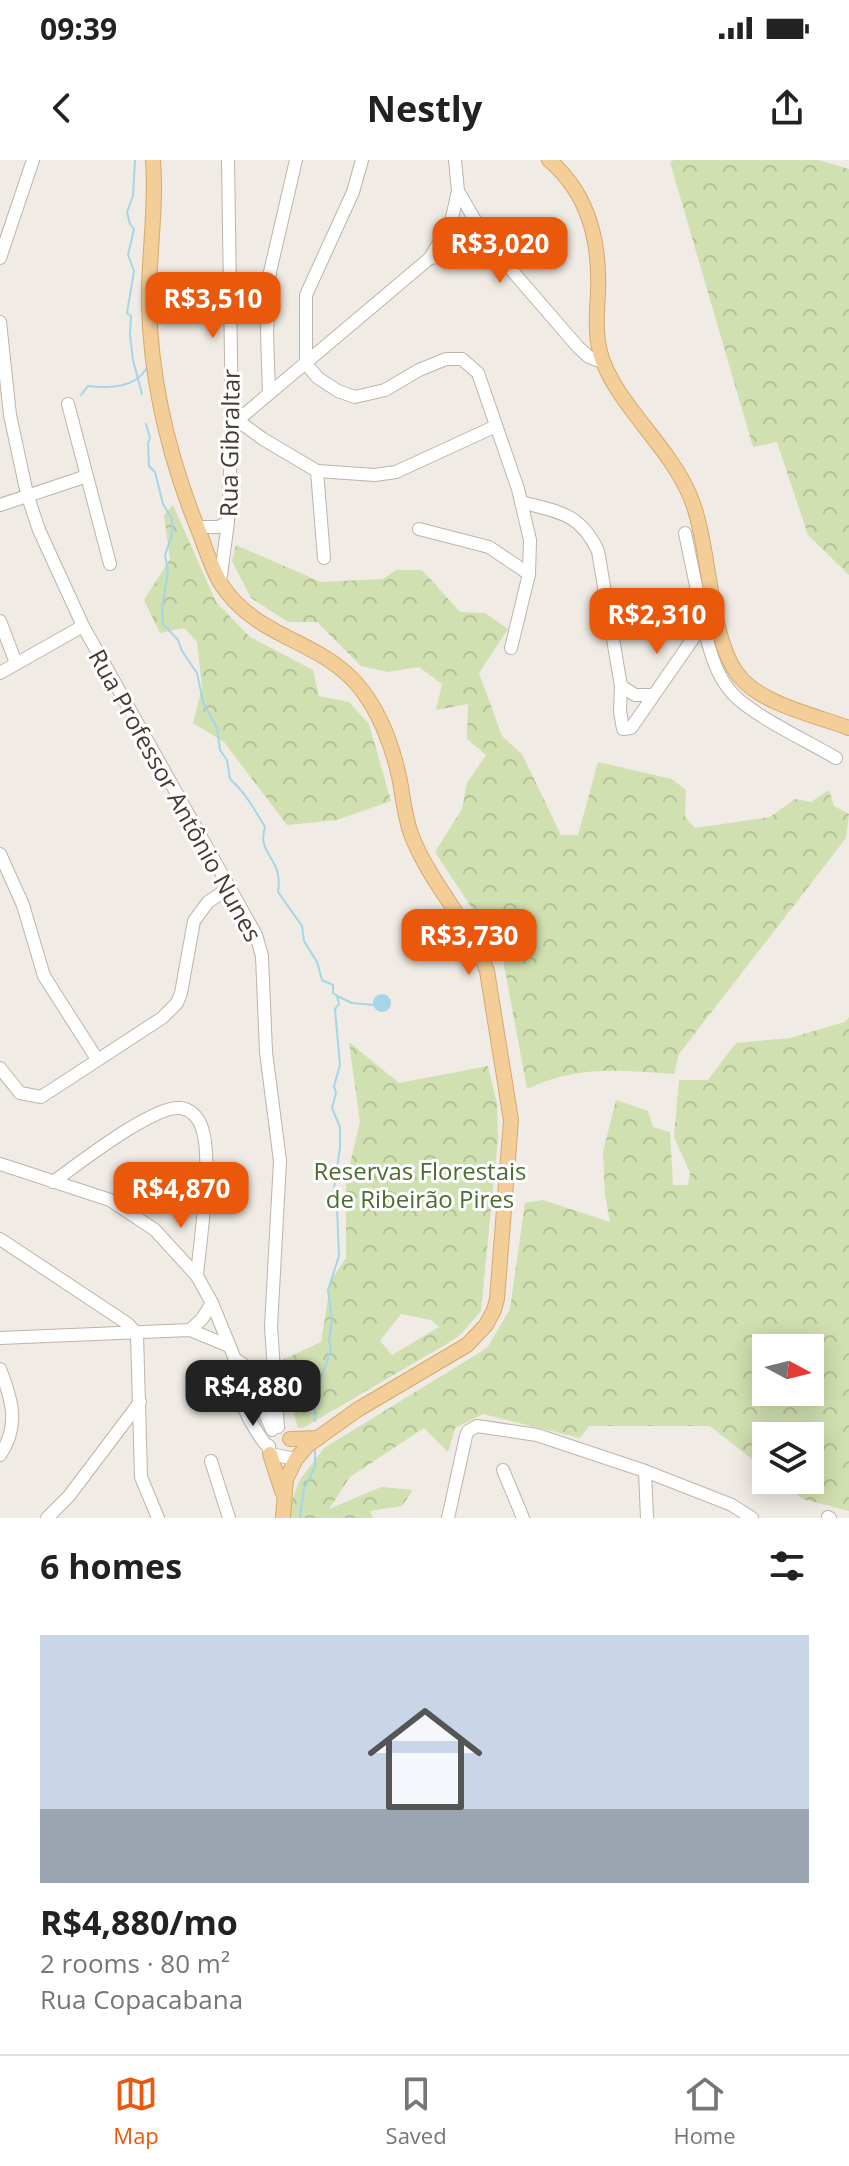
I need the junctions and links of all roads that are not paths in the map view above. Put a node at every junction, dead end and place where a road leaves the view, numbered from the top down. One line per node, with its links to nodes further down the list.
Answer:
1 (33, 160): 9 (street)
2 (228, 160): 18 (street, Rua Gibraltar)
3 (296, 160): 15 (street)
4 (362, 160): 14 (street)
5 (455, 160): 8 (street)
6 (549, 160): 13 (main road)
7 (155, 164): 26 (main road)
8 (458, 191): 10 (street); 11 (street)
9 (0, 258)
10 (430, 258): 11 (street); 14 (street)
11 (501, 258): 13 (street)
12 (0, 322): 17 (street, Rua Professor Antônio Nunes)
13 (602, 362): 33 (main road)
14 (306, 364): 15 (street); 19 (street)
15 (269, 393): 18 (street)
16 (68, 404): 21 (street)
17 (5, 417): 22 (street, Rua Professor Antônio Nunes)
18 (235, 423): 20 (street); 25 (street, Rua Gibraltar)
19 (496, 426): 20 (street); 23 (street)
20 (317, 471): 29 (street)
21 (87, 476): 22 (street); 30 (street)
22 (27, 494): 24 (street); 36 (street, Rua Professor Antônio Nunes)
23 (521, 502): 31 (street); 40 (street)
24 (0, 505)
25 (228, 522): 26 (street); 32 (street, Rua Gibraltar)
26 (197, 527): 32 (main road)
27 (419, 529): 31 (street)
28 (685, 533): 35 (street)
29 (324, 558)
30 (110, 564)
31 (529, 574): 37 (street)
32 (220, 582): 61 (main road)
33 (715, 607): 35 (street); 42 (main road)
34 (0, 621): 38 (street)
35 (704, 622): 41 (street); 43 (street)
36 (83, 626): 38 (street); 45 (street, Rua Professor Antônio Nunes)
37 (511, 648)
38 (16, 663): 39 (street)
39 (0, 673)
40 (621, 686): 41 (street); 41 (street)
41 (652, 695)
42 (849, 728)
43 (836, 758)
44 (0, 854): 46 (street)
45 (229, 888): 46 (street); 60 (street, Rua Professor Antônio Nunes)
46 (97, 1059): 47 (street)
47 (0, 1068)
48 (0, 1164): 49 (street)
49 (53, 1182): 51 (street); 51 (street)
50 (0, 1239): 54 (street)
51 (197, 1276): 52 (street)
52 (212, 1303): 53 (street); 56 (street)
53 (190, 1330): 54 (street); 56 (street)
54 (137, 1334): 55 (street); 59 (street)
55 (0, 1338)
56 (229, 1346): 57 (street)
57 (235, 1359): 60 (street); 63 (street)
58 (0, 1369): 64 (street)
59 (140, 1402): 70 (street); 71 (street)
60 (275, 1428): 62 (street); 63 (street, Rua Professor Antônio Nunes)
61 (319, 1438): 62 (main road); 65 (main road)
62 (290, 1439): 65 (street)
63 (269, 1451): 65 (street); 69 (main road)
64 (0, 1455)
65 (297, 1457): 69 (main road)
66 (211, 1461): 72 (street)
67 (503, 1470): 75 (street)
68 (645, 1471): 74 (street); 76 (street); 77 (street)
69 (283, 1495): 73 (main road)
70 (47, 1518)
71 (158, 1518)
72 (229, 1518)
73 (283, 1518)
74 (448, 1518)
75 (523, 1518)
76 (647, 1518)
77 (752, 1518)

